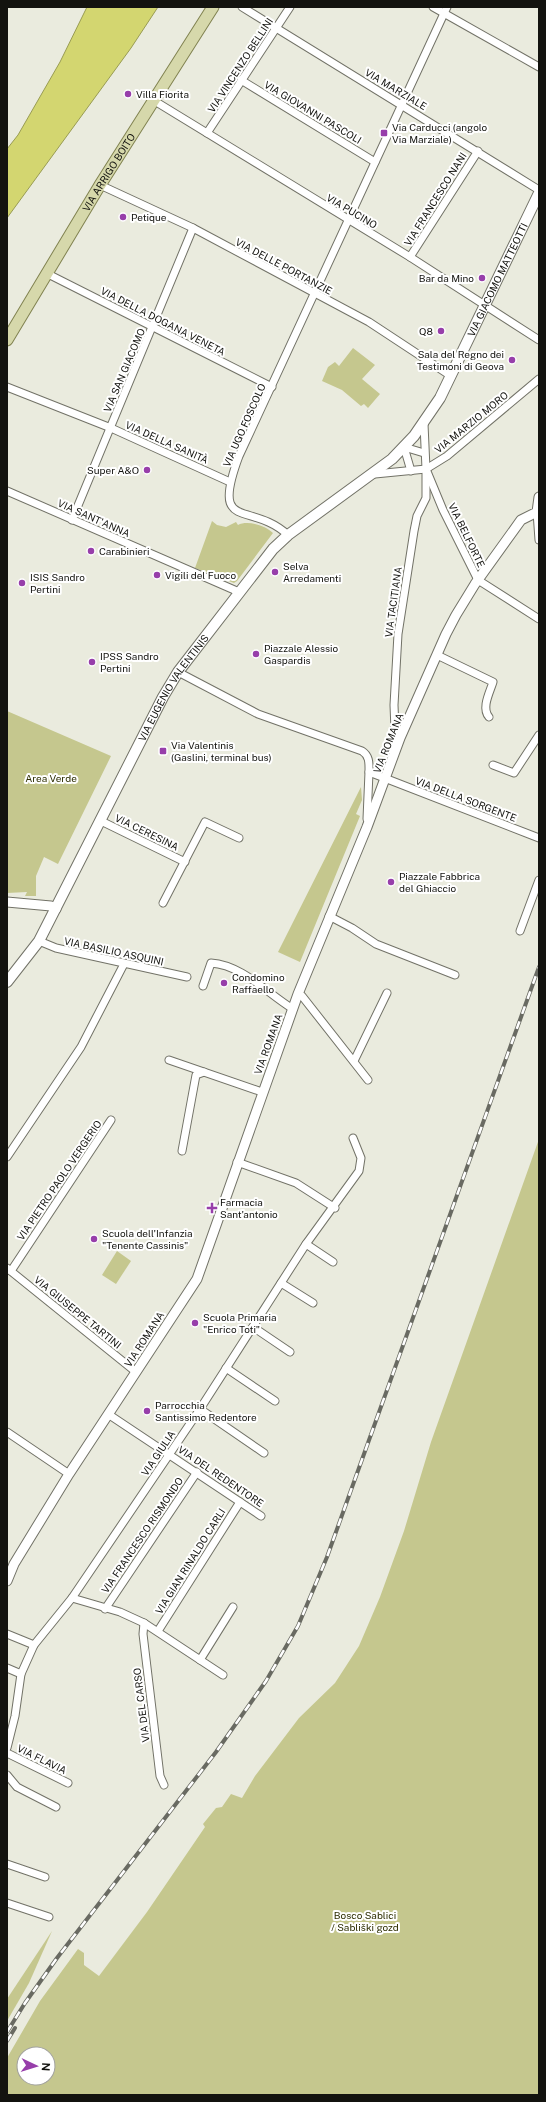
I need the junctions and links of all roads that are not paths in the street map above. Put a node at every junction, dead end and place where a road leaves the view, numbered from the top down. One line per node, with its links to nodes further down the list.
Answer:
1 (213, 7): 9 (main road, VIA ARRIGO BOITO)
2 (242, 7): 6 (street, VIA MARZIALE)
3 (290, 7): 6 (street, VIA VINCENZO BELLINI)
4 (433, 7): 5 (street)
5 (445, 10): 7 (street); 10 (street, VIA UGO FOSCOLO)
6 (276, 28): 8 (street, VIA VINCENZO BELLINI); 10 (street, VIA MARZIALE)
7 (539, 67)
8 (241, 80): 11 (street, VIA VINCENZO BELLINI); 13 (street, VIA GIOVANNI PASCOLI)
9 (154, 100): 11 (street, VIA PUCINO); 14 (main road, VIA ARRIGO BOITO)
10 (402, 104): 12 (street, VIA MARZIALE); 13 (street, VIA UGO FOSCOLO)
11 (207, 133): 16 (street, VIA PUCINO)
12 (478, 151): 15 (street, VIA MARZIALE); 18 (street, VIA FRANCESCO NANI)
13 (375, 162): 16 (street, VIA UGO FOSCOLO)
14 (100, 186): 17 (street, VIA DELLE PORTANZIE); 19 (main road, VIA ARRIGO BOITO)
15 (539, 192): 21 (main road, VIA GIACOMO MATTEOTTI)
16 (348, 221): 18 (street, VIA PUCINO); 20 (street, VIA UGO FOSCOLO)
17 (193, 228): 20 (street, VIA DELLE PORTANZIE); 22 (street, VIA SAN GIACOMO)
18 (410, 257): 21 (street, VIA PUCINO)
19 (46, 273): 22 (street, VIA DELLA DOGANA VENETA); 23 (main road, VIA ARRIGO BOITO)
20 (314, 294): 25 (street, VIA DELLE PORTANZIE); 28 (street, VIA UGO FOSCOLO)
21 (485, 306): 24 (street, VIA PUCINO); 25 (main road, VIA GIACOMO MATTEOTTI)
22 (153, 327): 28 (street, VIA DELLA DOGANA VENETA); 30 (street, VIA SAN GIACOMO)
23 (7, 340)
24 (539, 340)
25 (451, 376): 29 (main road, VIA GIACOMO MATTEOTTI)
26 (539, 379): 33 (street, VIA MARZIO MORO)
27 (7, 387): 30 (street, VIA DELLA SANITÀ)
28 (272, 387): 36 (street, VIA UGO FOSCOLO)
29 (424, 424): 31 (main road, VIA GIACOMO MATTEOTTI); 32 (street, VIA BELFORTE)
30 (111, 428): 36 (street, VIA DELLA SANITÀ); 40 (street, VIA SAN GIACOMO)
31 (404, 447): 32 (street); 34 (street); 35 (main road, VIA EUGENIO VALENTINIS)
32 (424, 453): 33 (street, VIA BELFORTE)
33 (426, 470): 34 (street, VIA MARZIO MORO); 43 (street, VIA BELFORTE); 50 (street, VIA TACITIANA)
34 (411, 471): 35 (street, VIA MARZIO MORO)
35 (374, 474): 42 (main road, VIA EUGENIO VALENTINIS)
36 (230, 482): 42 (street, VIA UGO FOSCOLO)
37 (7, 491): 40 (street, VIA SANT'ANNA)
38 (539, 497): 39 (street)
39 (537, 512): 41 (street); 43 (street, VIA ROMANA)
40 (72, 520): 44 (street, VIA SANT'ANNA)
41 (539, 535)
42 (288, 536): 44 (main road, VIA EUGENIO VALENTINIS)
43 (478, 580): 45 (street, VIA BELFORTE); 46 (street, VIA ROMANA)
44 (239, 592): 47 (main road, VIA EUGENIO VALENTINIS)
45 (539, 619)
46 (437, 655): 48 (street); 50 (street, VIA ROMANA)
47 (178, 672): 52 (street); 54 (main road, VIA EUGENIO VALENTINIS)
48 (489, 717)
49 (539, 735): 51 (street)
50 (400, 738): 53 (street, VIA ROMANA)
51 (493, 765)
52 (369, 772): 53 (street, VIA DELLA SORGENTE); 55 (street)
53 (385, 778): 55 (street, VIA ROMANA); 57 (street, VIA DELLA SORGENTE)
54 (101, 821): 58 (street, VIA CERESINA); 62 (main road, VIA EUGENIO VALENTINIS)
55 (367, 827): 63 (street, VIA ROMANA)
56 (239, 838): 58 (street, VIA CERESINA)
57 (539, 838)
58 (185, 862): 61 (street, VIA CERESINA)
59 (539, 880): 64 (street)
60 (7, 902): 62 (street)
61 (163, 903)
62 (56, 909): 65 (main road, VIA EUGENIO VALENTINIS)
63 (329, 916): 67 (street); 72 (street, VIA ROMANA)
64 (520, 931)
65 (39, 941): 66 (street, VIA BASILIO ASQUINI); 69 (main road, VIA EUGENIO VALENTINIS)
66 (124, 964): 68 (street, VIA BASILIO ASQUINI); 82 (street)
67 (455, 975)
68 (187, 977)
69 (7, 982)
70 (202, 986): 73 (street)
71 (387, 992): 75 (street)
72 (298, 994): 73 (street, VIA ROMANA); 75 (street)
73 (292, 1009): 78 (street, VIA ROMANA)
74 (169, 1060): 76 (street)
75 (354, 1061): 77 (street)
76 (204, 1072): 78 (street); 81 (street)
77 (368, 1080)
78 (262, 1092): 83 (street, VIA ROMANA)
79 (111, 1120): 87 (street, VIA PIETRO PAOLO VERGERIO)
80 (353, 1138): 84 (street, VIA GIULIA)
81 (182, 1151)
82 (7, 1157)
83 (237, 1162): 84 (street); 93 (street, VIA ROMANA)
84 (334, 1208): 85 (street, VIA GIULIA)
85 (306, 1244): 86 (street); 88 (street, VIA GIULIA)
86 (333, 1262)
87 (9, 1269): 93 (street, VIA GIUSEPPE TARTINI)
88 (281, 1283): 89 (street); 90 (street, VIA GIULIA)
89 (313, 1303)
90 (253, 1327): 91 (street); 92 (street, VIA GIULIA)
91 (290, 1352)
92 (226, 1368): 94 (street); 95 (street, VIA GIULIA)
93 (136, 1372): 96 (street, VIA ROMANA)
94 (275, 1401)
95 (200, 1409): 98 (street, VIA GIULIA); 99 (street)
96 (108, 1414): 98 (street, VIA DEL REDENTORE); 101 (street, VIA ROMANA)
97 (7, 1432): 101 (street)
98 (170, 1453): 100 (street, VIA DEL REDENTORE); 105 (street, VIA GIULIA)
99 (264, 1453)
100 (197, 1472): 102 (street, VIA DEL REDENTORE); 107 (street, VIA FRANCESCO RISMONDO)
101 (69, 1474): 104 (street, VIA ROMANA)
102 (240, 1502): 103 (street, VIA DEL REDENTORE); 109 (street, VIA GIAN RINALDO CARLI)
103 (261, 1516)
104 (7, 1581)
105 (72, 1598): 107 (street); 111 (street, VIA GIULIA)
106 (232, 1607): 112 (street)
107 (104, 1609): 108 (street)
108 (144, 1623): 109 (street); 120 (street, VIA DEL CARSO)
109 (158, 1631): 112 (street)
110 (7, 1634): 111 (street)
111 (34, 1645): 114 (street, VIA FLAVIA)
112 (200, 1660): 115 (street)
113 (7, 1668): 114 (street)
114 (21, 1674): 116 (street, VIA FLAVIA)
115 (223, 1675)
116 (7, 1748)
117 (7, 1753): 119 (street, VIA FLAVIA)
118 (7, 1775): 121 (street)
119 (68, 1783)
120 (164, 1785)
121 (56, 1807)
122 (7, 1864): 123 (street)
123 (46, 1877)
124 (7, 1903): 125 (street)
125 (49, 1917)

